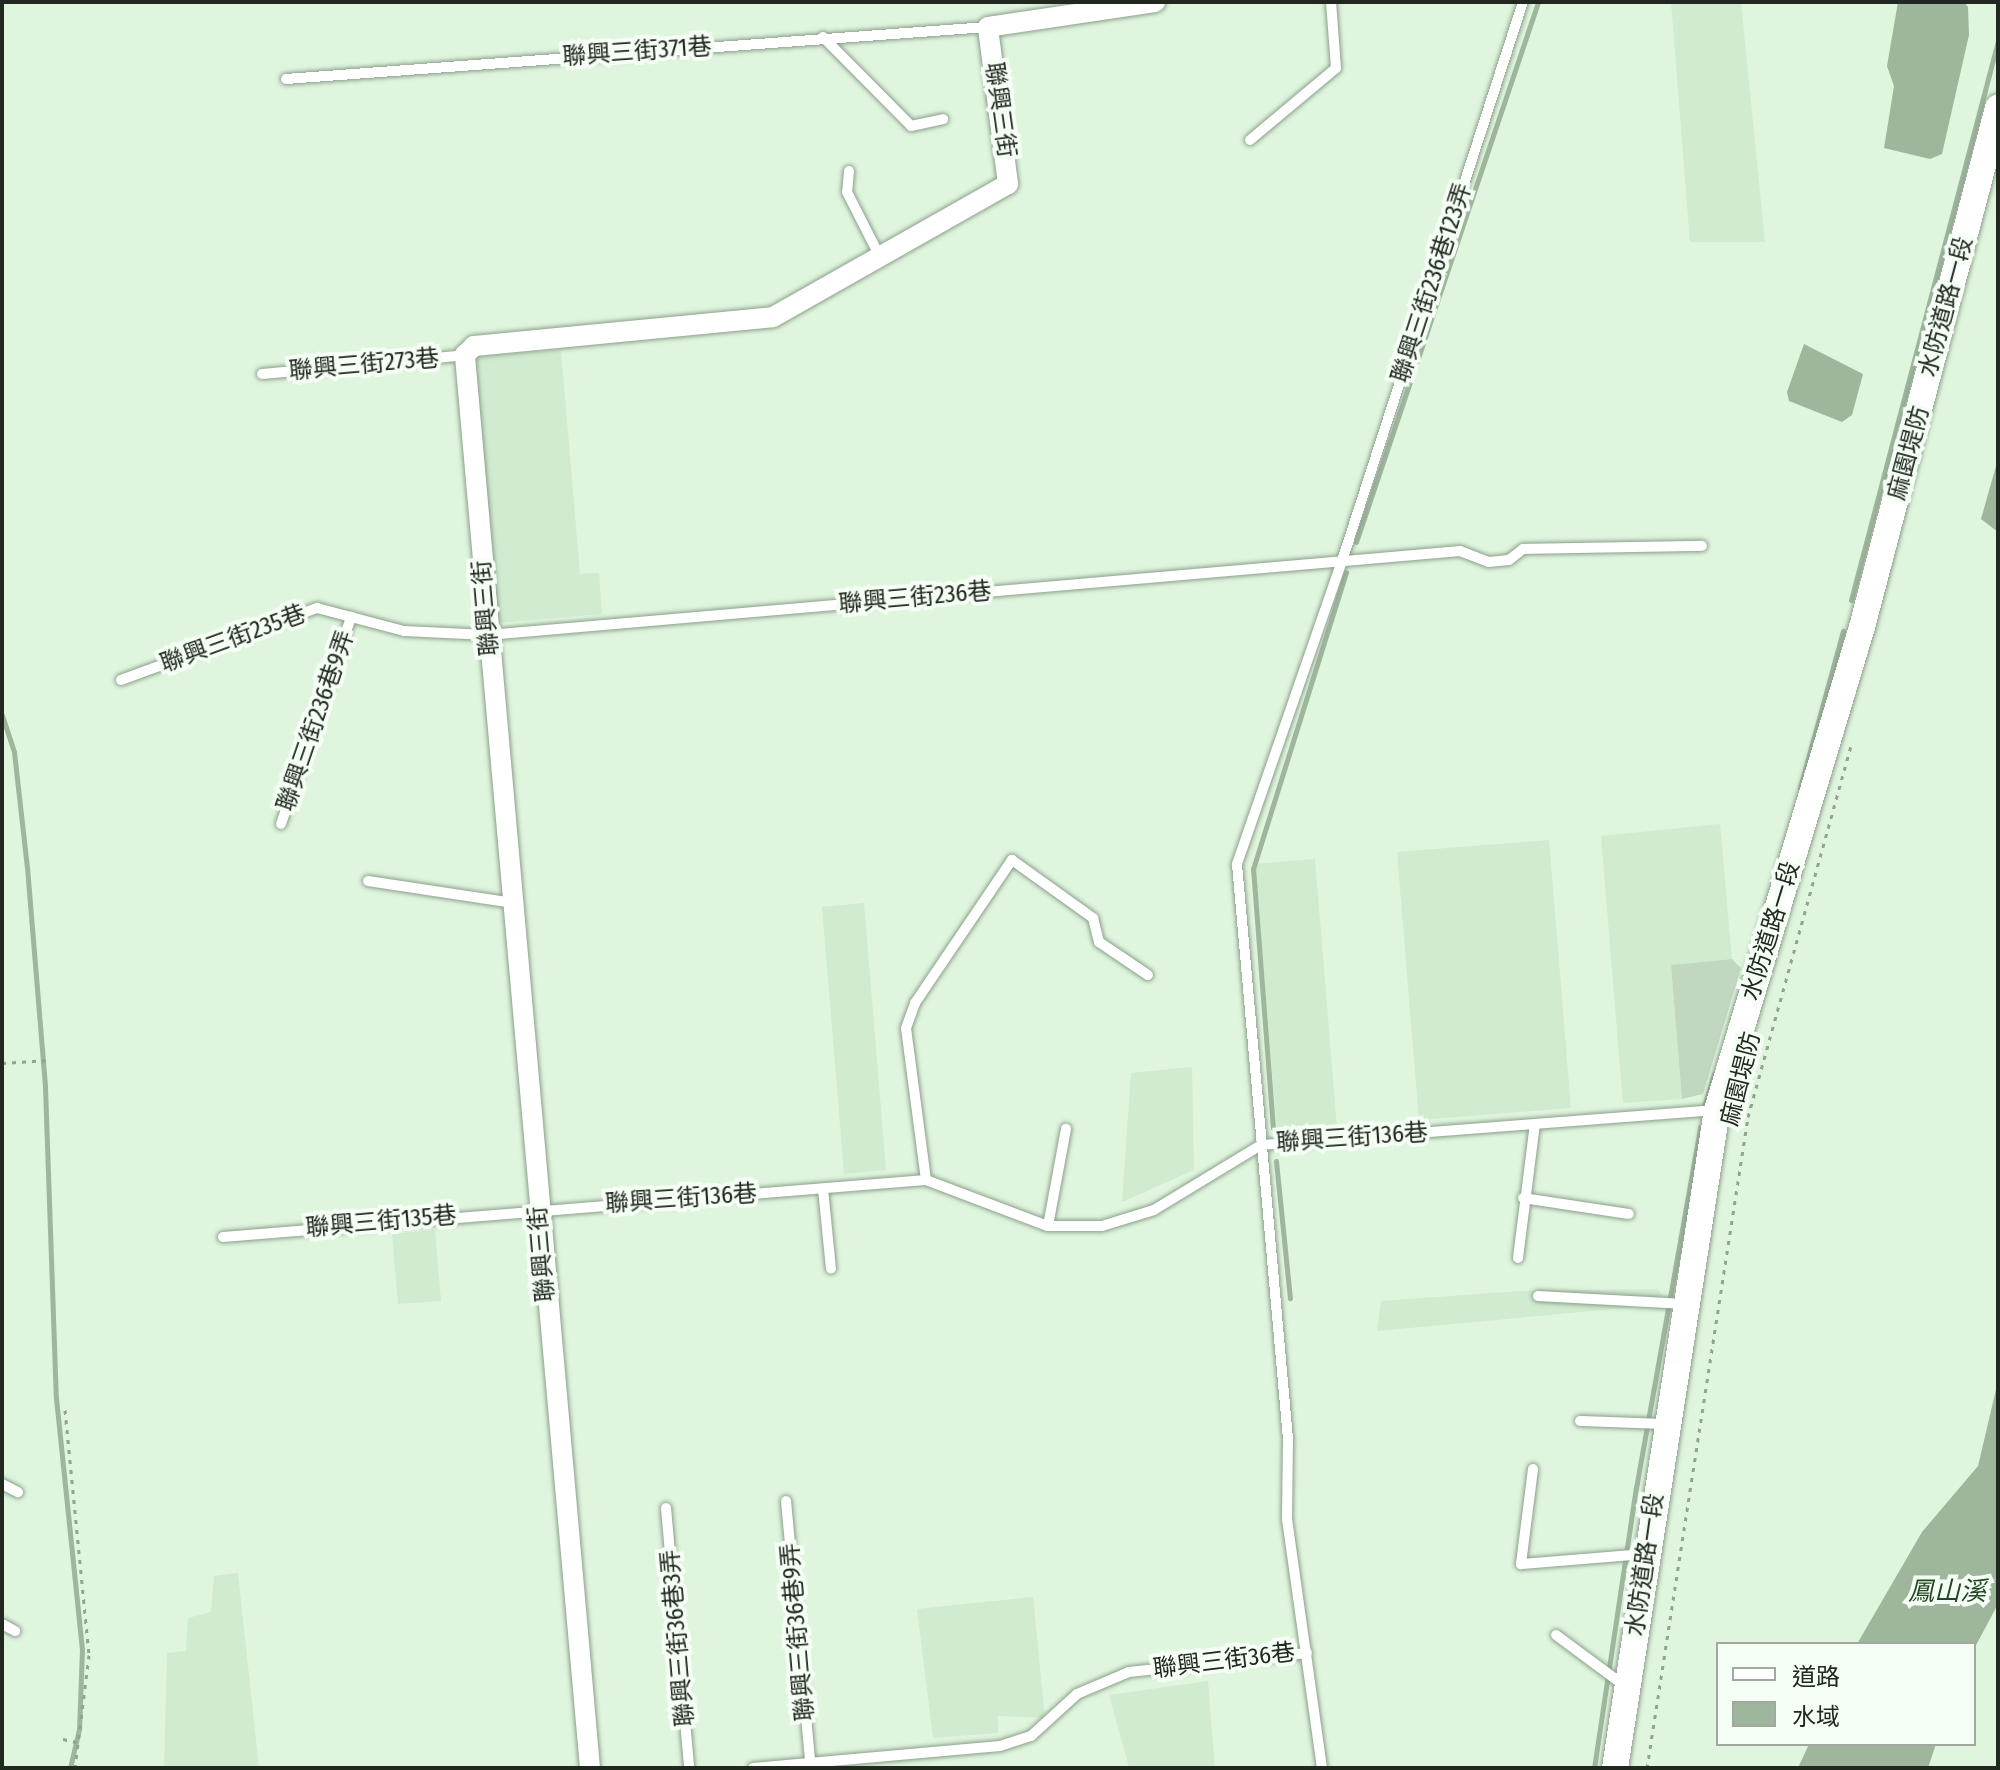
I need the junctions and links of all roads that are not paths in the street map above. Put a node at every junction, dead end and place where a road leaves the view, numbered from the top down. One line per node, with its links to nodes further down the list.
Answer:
1 (1155, 2): 4 (street, 聯興三街)
2 (1331, 2): 10 (lane)
3 (1523, 2): 16 (lane, 聯興三街236巷123弄)
4 (1041, 9): 5 (street, 聯興三街)
5 (988, 27): 6 (lane, 聯興三街371巷); 12 (street, 聯興三街)
6 (823, 37): 7 (lane, 聯興三街371巷); 9 (lane)
7 (286, 79)
8 (1998, 108): 24 (street, 水防道路一段)
9 (943, 119)
10 (1250, 140)
11 (849, 171): 12 (lane)
12 (880, 257): 13 (street, 聯興三街)
13 (465, 355): 14 (lane, 聯興三街273巷); 18 (street, 聯興三街)
14 (262, 374)
15 (1702, 546): 16 (lane, 聯興三街236巷)
16 (1341, 564): 18 (lane, 聯興三街236巷); 27 (lane)
17 (351, 617): 18 (lane, 聯興三街235巷); 19 (lane, 聯興三街235巷); 20 (lane, 聯興三街236巷9弄)
18 (488, 635): 22 (street, 聯興三街)
19 (121, 680)
20 (281, 824)
21 (368, 881): 22 (lane)
22 (513, 903): 31 (street, 聯興三街)
23 (1148, 975): 28 (lane)
24 (1717, 1110): 25 (lane, 聯興三街136巷); 38 (street, 水防道路一段)
25 (1535, 1124): 27 (lane, 聯興三街136巷); 30 (lane)
26 (1066, 1129): 33 (lane)
27 (1261, 1145): 33 (lane, 聯興三街136巷); 50 (lane, 聯興三街36巷)
28 (926, 1180): 29 (lane, 聯興三街136巷); 33 (lane, 聯興三街136巷)
29 (823, 1189): 31 (lane, 聯興三街136巷); 36 (lane)
30 (1523, 1198): 32 (lane); 35 (lane)
31 (538, 1208): 34 (lane, 聯興三街135巷); 53 (street, 聯興三街)
32 (1629, 1214)
33 (1048, 1226)
34 (223, 1237)
35 (1518, 1258)
36 (831, 1269)
37 (1538, 1296): 38 (lane)
38 (1675, 1304): 40 (street, 水防道路一段)
39 (1580, 1421): 40 (lane)
40 (1661, 1424): 46 (street, 水防道路一段)
41 (1533, 1469): 46 (lane)
42 (2, 1484): 43 (lane)
43 (18, 1492)
44 (786, 1501): 52 (lane, 聯興三街36巷9弄)
45 (666, 1508): 54 (lane, 聯興三街36巷3弄)
46 (1641, 1555): 51 (street, 水防道路一段)
47 (2, 1624): 48 (lane)
48 (15, 1631)
49 (1556, 1635): 51 (lane)
50 (1307, 1653): 52 (lane, 聯興三街36巷); 56 (lane)
51 (1622, 1684): 57 (street, 水防道路一段)
52 (810, 1762): 55 (lane, 聯興三街36巷)
53 (590, 1768)
54 (689, 1768)
55 (753, 1768)
56 (1322, 1768)
57 (1615, 1768)

